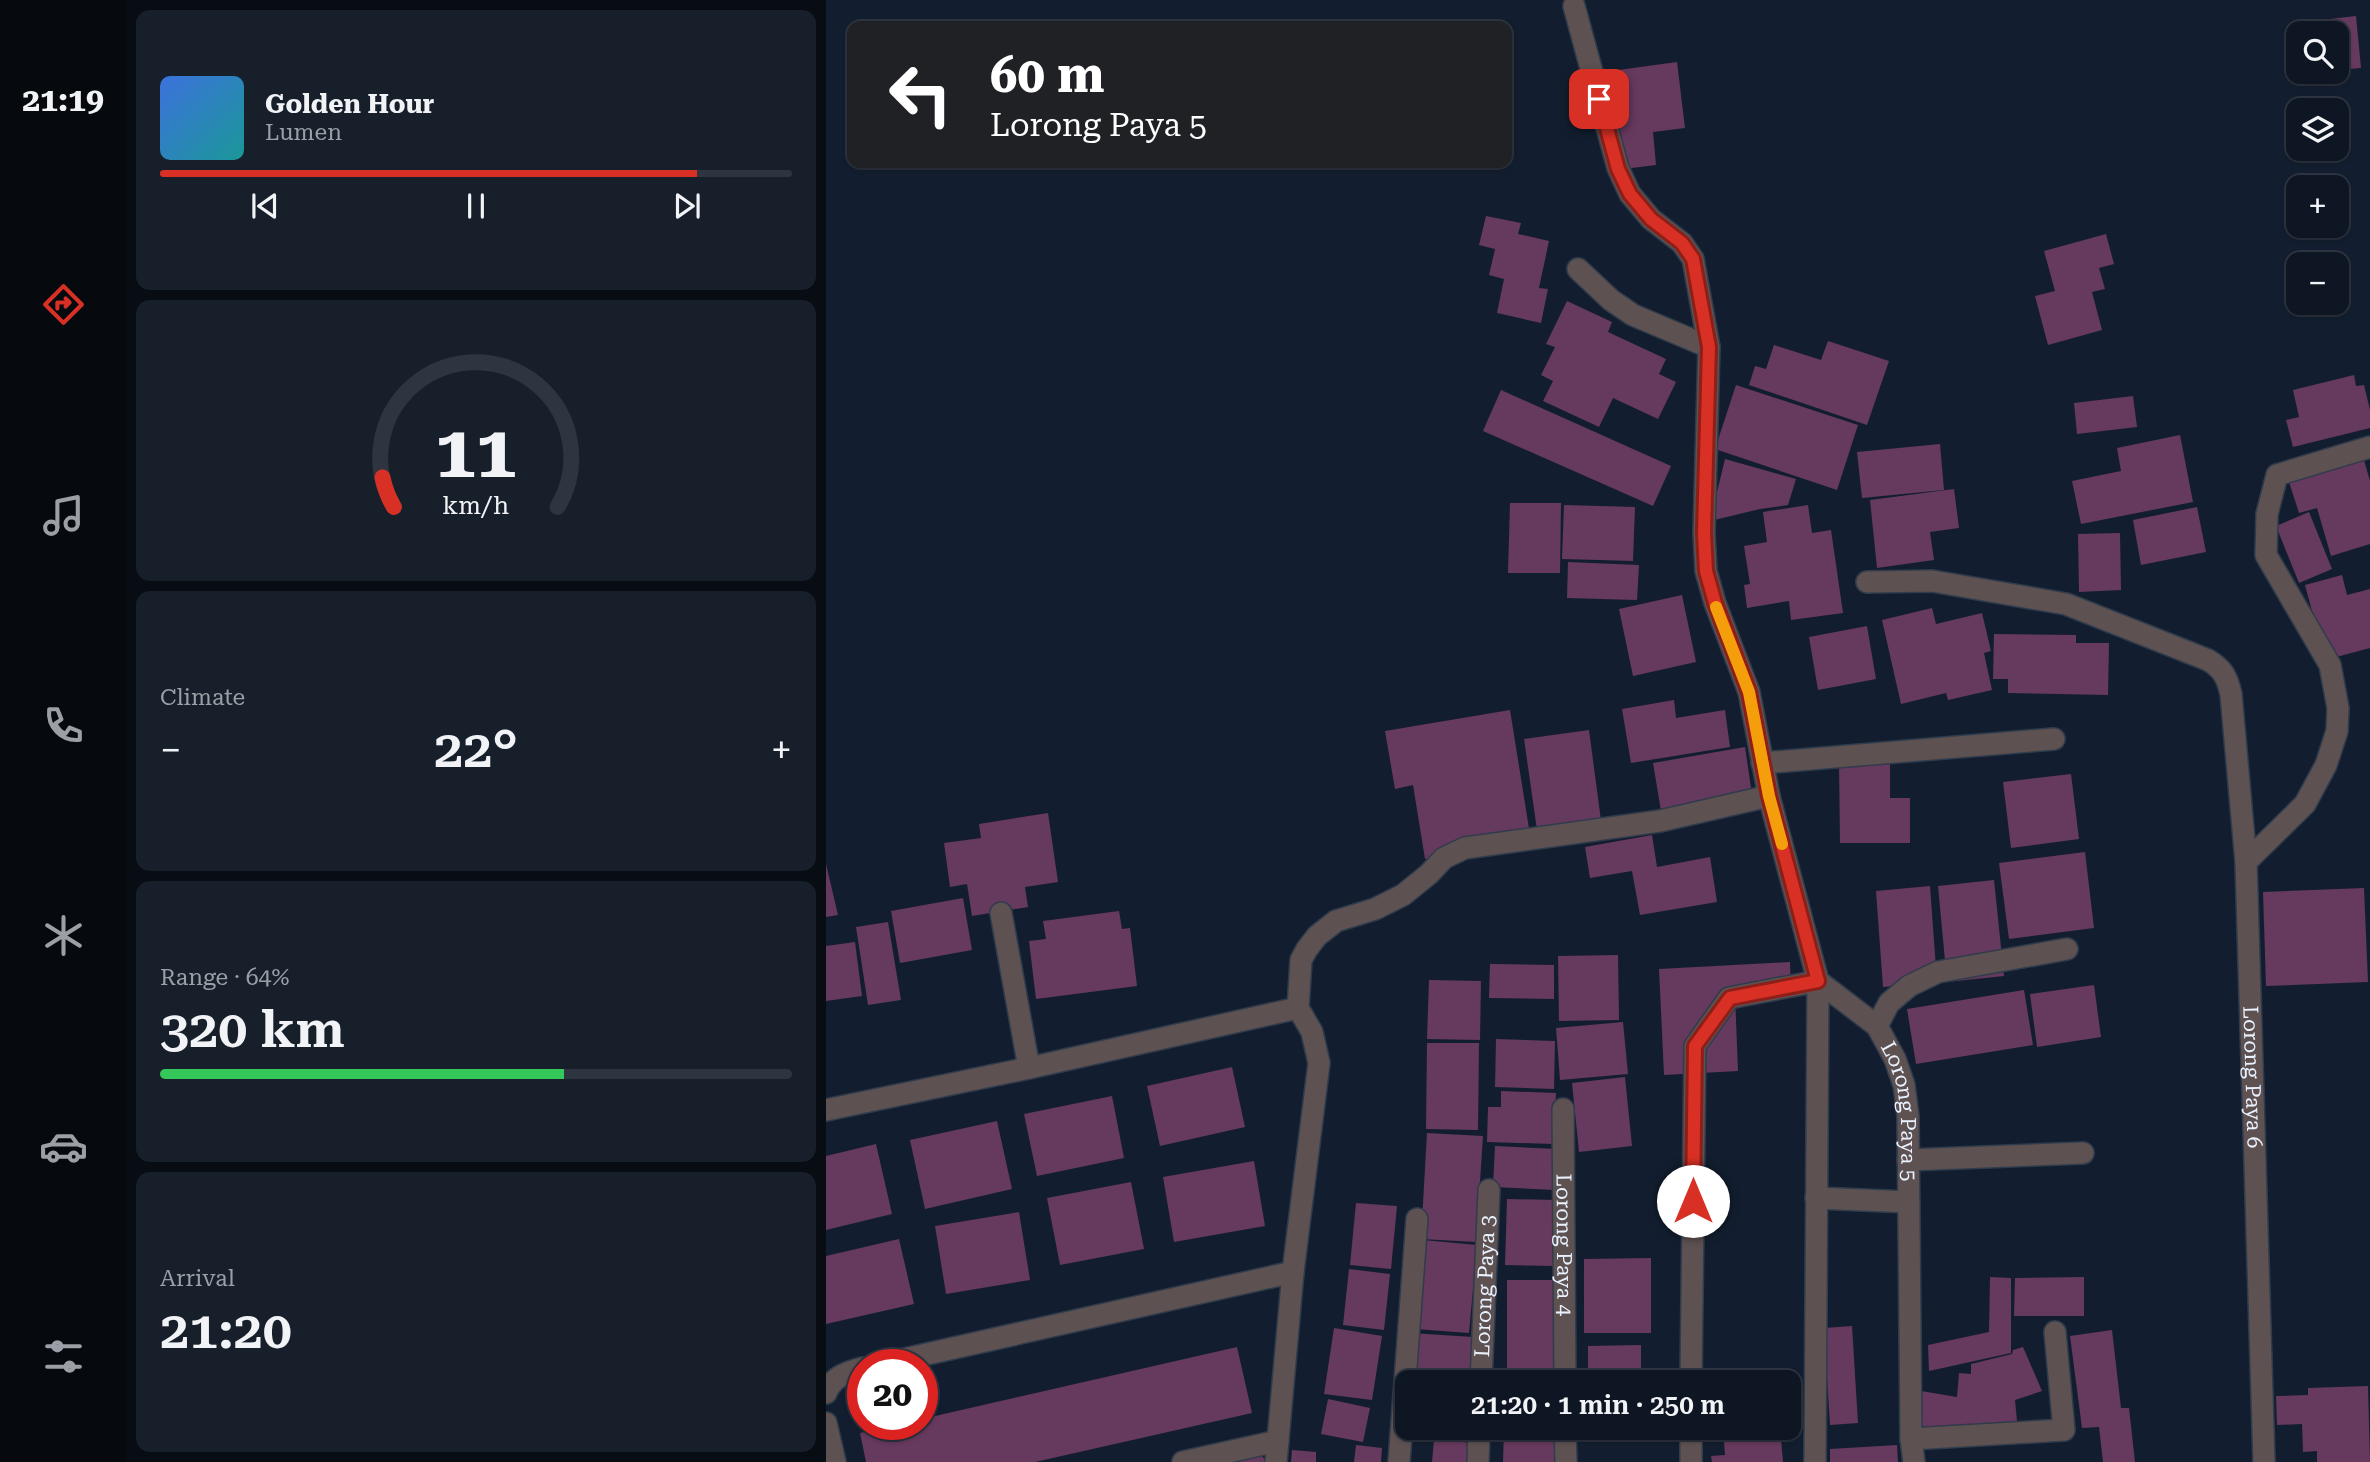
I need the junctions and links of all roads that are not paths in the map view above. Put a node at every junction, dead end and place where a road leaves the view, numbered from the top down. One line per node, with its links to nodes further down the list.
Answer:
1 (1574, 6): 3 (street)
2 (1578, 269): 3 (street)
3 (1709, 347): 7 (street)
4 (2370, 447): 9 (street)
5 (1867, 582): 9 (street, Lorong Paya 6)
6 (2054, 739): 7 (street)
7 (1762, 763): 8 (street)
8 (1769, 796): 12 (street); 13 (street)
9 (2246, 862): 46 (street, Lorong Paya 6)
10 (1001, 913): 15 (street)
11 (2067, 949): 14 (street)
12 (1818, 981): 14 (street, Lorong Paya 5); 21 (street); 29 (street)
13 (1298, 1008): 15 (street); 24 (street)
14 (1877, 1026): 19 (street, Lorong Paya 5)
15 (1029, 1068): 17 (street)
16 (1563, 1109): 28 (street, Lorong Paya 4)
17 (826, 1110)
18 (2083, 1153): 19 (street)
19 (1908, 1160): 22 (street, Lorong Paya 5)
20 (1489, 1189): 27 (street, Lorong Paya 3)
21 (1816, 1198): 22 (street); 44 (street)
22 (1909, 1202): 33 (street, Lorong Paya 5)
23 (1417, 1219): 40 (street)
24 (1293, 1272): 26 (street); 37 (street)
25 (2055, 1332): 33 (street)
26 (938, 1352)
27 (1481, 1370)
28 (1565, 1370)
29 (1691, 1370)
30 (847, 1372): 31 (street)
31 (826, 1393)
32 (826, 1423): 38 (street)
33 (1911, 1439): 45 (street, Lorong Paya 5)
34 (1479, 1440): 41 (street)
35 (1565, 1440): 42 (street)
36 (1691, 1440): 43 (street)
37 (1277, 1451): 39 (street)
38 (835, 1462)
39 (1183, 1462)
40 (1399, 1462)
41 (1478, 1462)
42 (1566, 1462)
43 (1690, 1462)
44 (1815, 1462)
45 (1914, 1462)
46 (2264, 1462)

